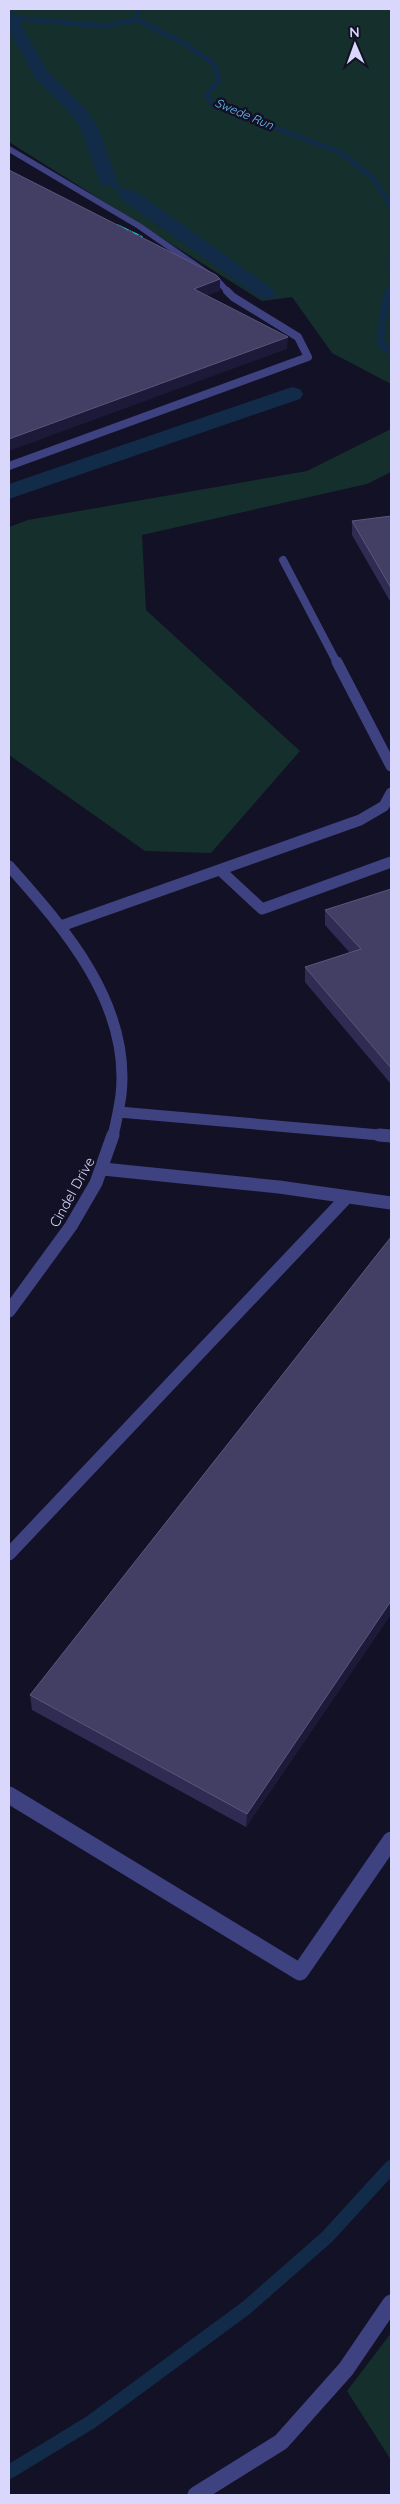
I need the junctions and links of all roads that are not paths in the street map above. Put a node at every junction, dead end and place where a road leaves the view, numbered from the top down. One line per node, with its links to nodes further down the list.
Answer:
1 (9, 149): 2 (street)
2 (9, 466)
3 (283, 560): 4 (street)
4 (391, 766)
5 (391, 793): 8 (street)
6 (391, 862): 8 (street)
7 (9, 866): 9 (street, Cindel Drive)
8 (220, 870): 9 (street)
9 (61, 926): 10 (street, Cindel Drive)
10 (119, 1112): 11 (street); 12 (street, Cindel Drive)
11 (391, 1136)
12 (103, 1169): 13 (street); 15 (street, Cindel Drive)
13 (347, 1197): 14 (street); 16 (street)
14 (391, 1202)
15 (9, 1311)
16 (9, 1554)
17 (9, 1795): 18 (street)
18 (391, 1840)
19 (391, 2304): 20 (street)
20 (196, 2495)

